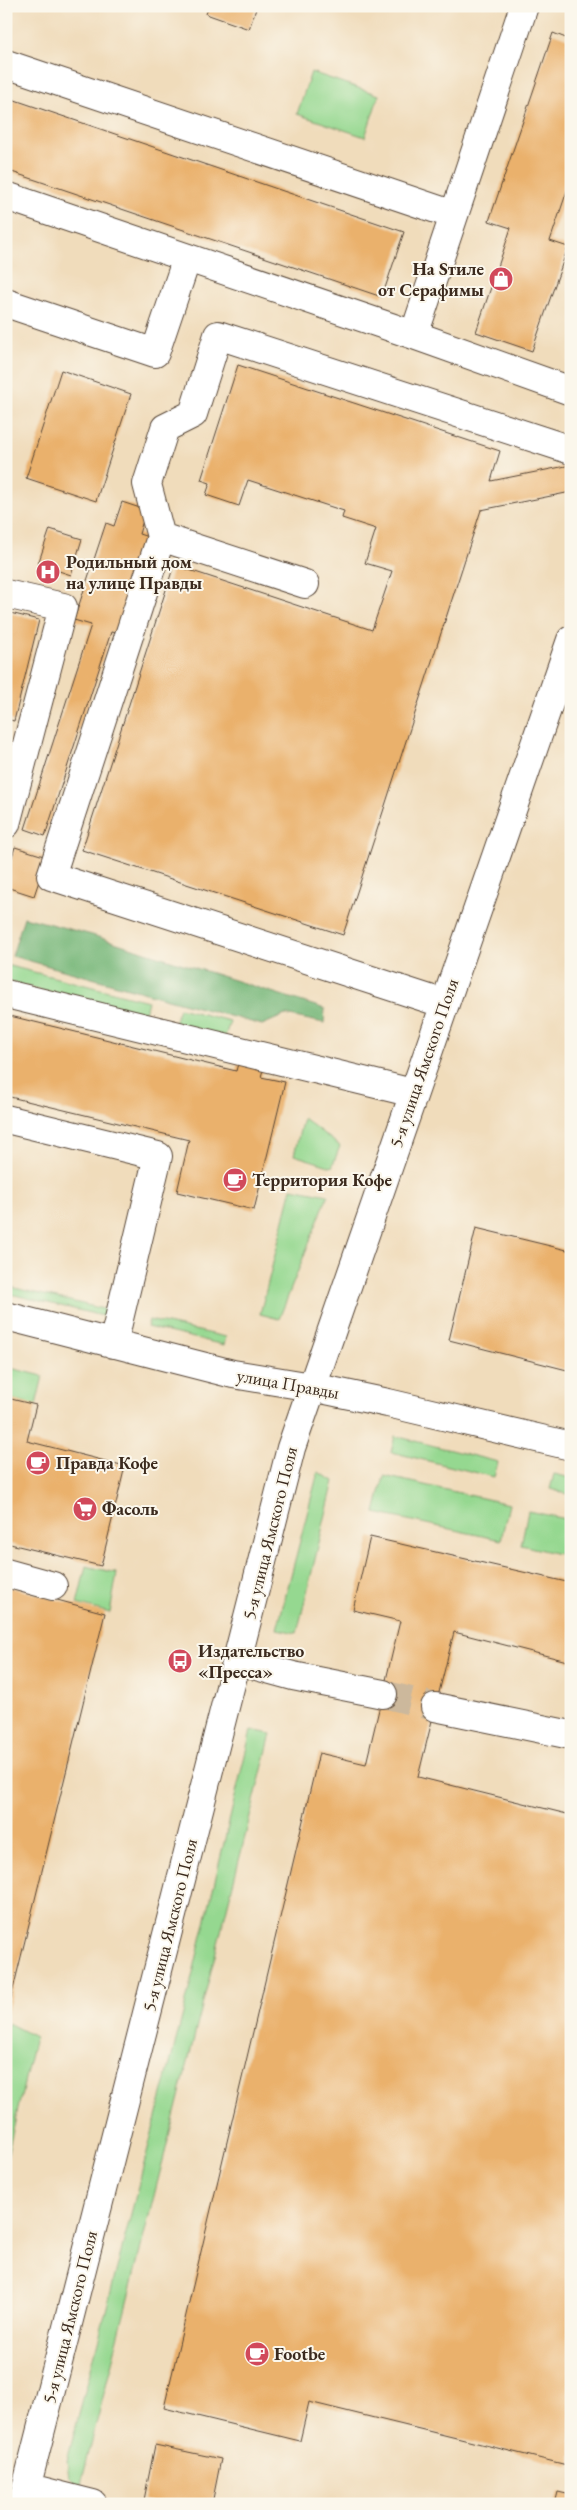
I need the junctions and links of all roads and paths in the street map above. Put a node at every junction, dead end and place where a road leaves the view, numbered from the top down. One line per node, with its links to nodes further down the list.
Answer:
1 (524, 6): 4 (street)
2 (6, 64): 4 (street)
3 (6, 196): 5 (street)
4 (454, 216): 7 (street)
5 (187, 258): 6 (street); 7 (street)
6 (6, 303)
7 (414, 335): 8 (street)
8 (571, 391)
9 (571, 450): 10 (street)
10 (161, 537): 11 (street); 16 (street)
11 (305, 584)
12 (6, 594): 14 (street)
13 (568, 654): 16 (street, 5-я улица Ямского Поля)
14 (6, 824)
15 (6, 994): 17 (street)
16 (445, 1004): 17 (street, 5-я улица Ямского Поля)
17 (413, 1093): 21 (street, 5-я улица Ямского Поля)
18 (6, 1119): 20 (street)
19 (6, 1316): 20 (street, улица Правды)
20 (113, 1344): 21 (street, улица Правды)
21 (312, 1387): 22 (street, улица Правды); 25 (street, 5-я улица Ямского Поля)
22 (571, 1446)
23 (6, 1573): 24 (street)
24 (53, 1586)
25 (238, 1661): 26 (street); 29 (street, 5-я улица Ямского Поля)
26 (383, 1694)
27 (435, 1708): 28 (street)
28 (571, 1735)
29 (24, 2496): 30 (street)
30 (93, 2504)

